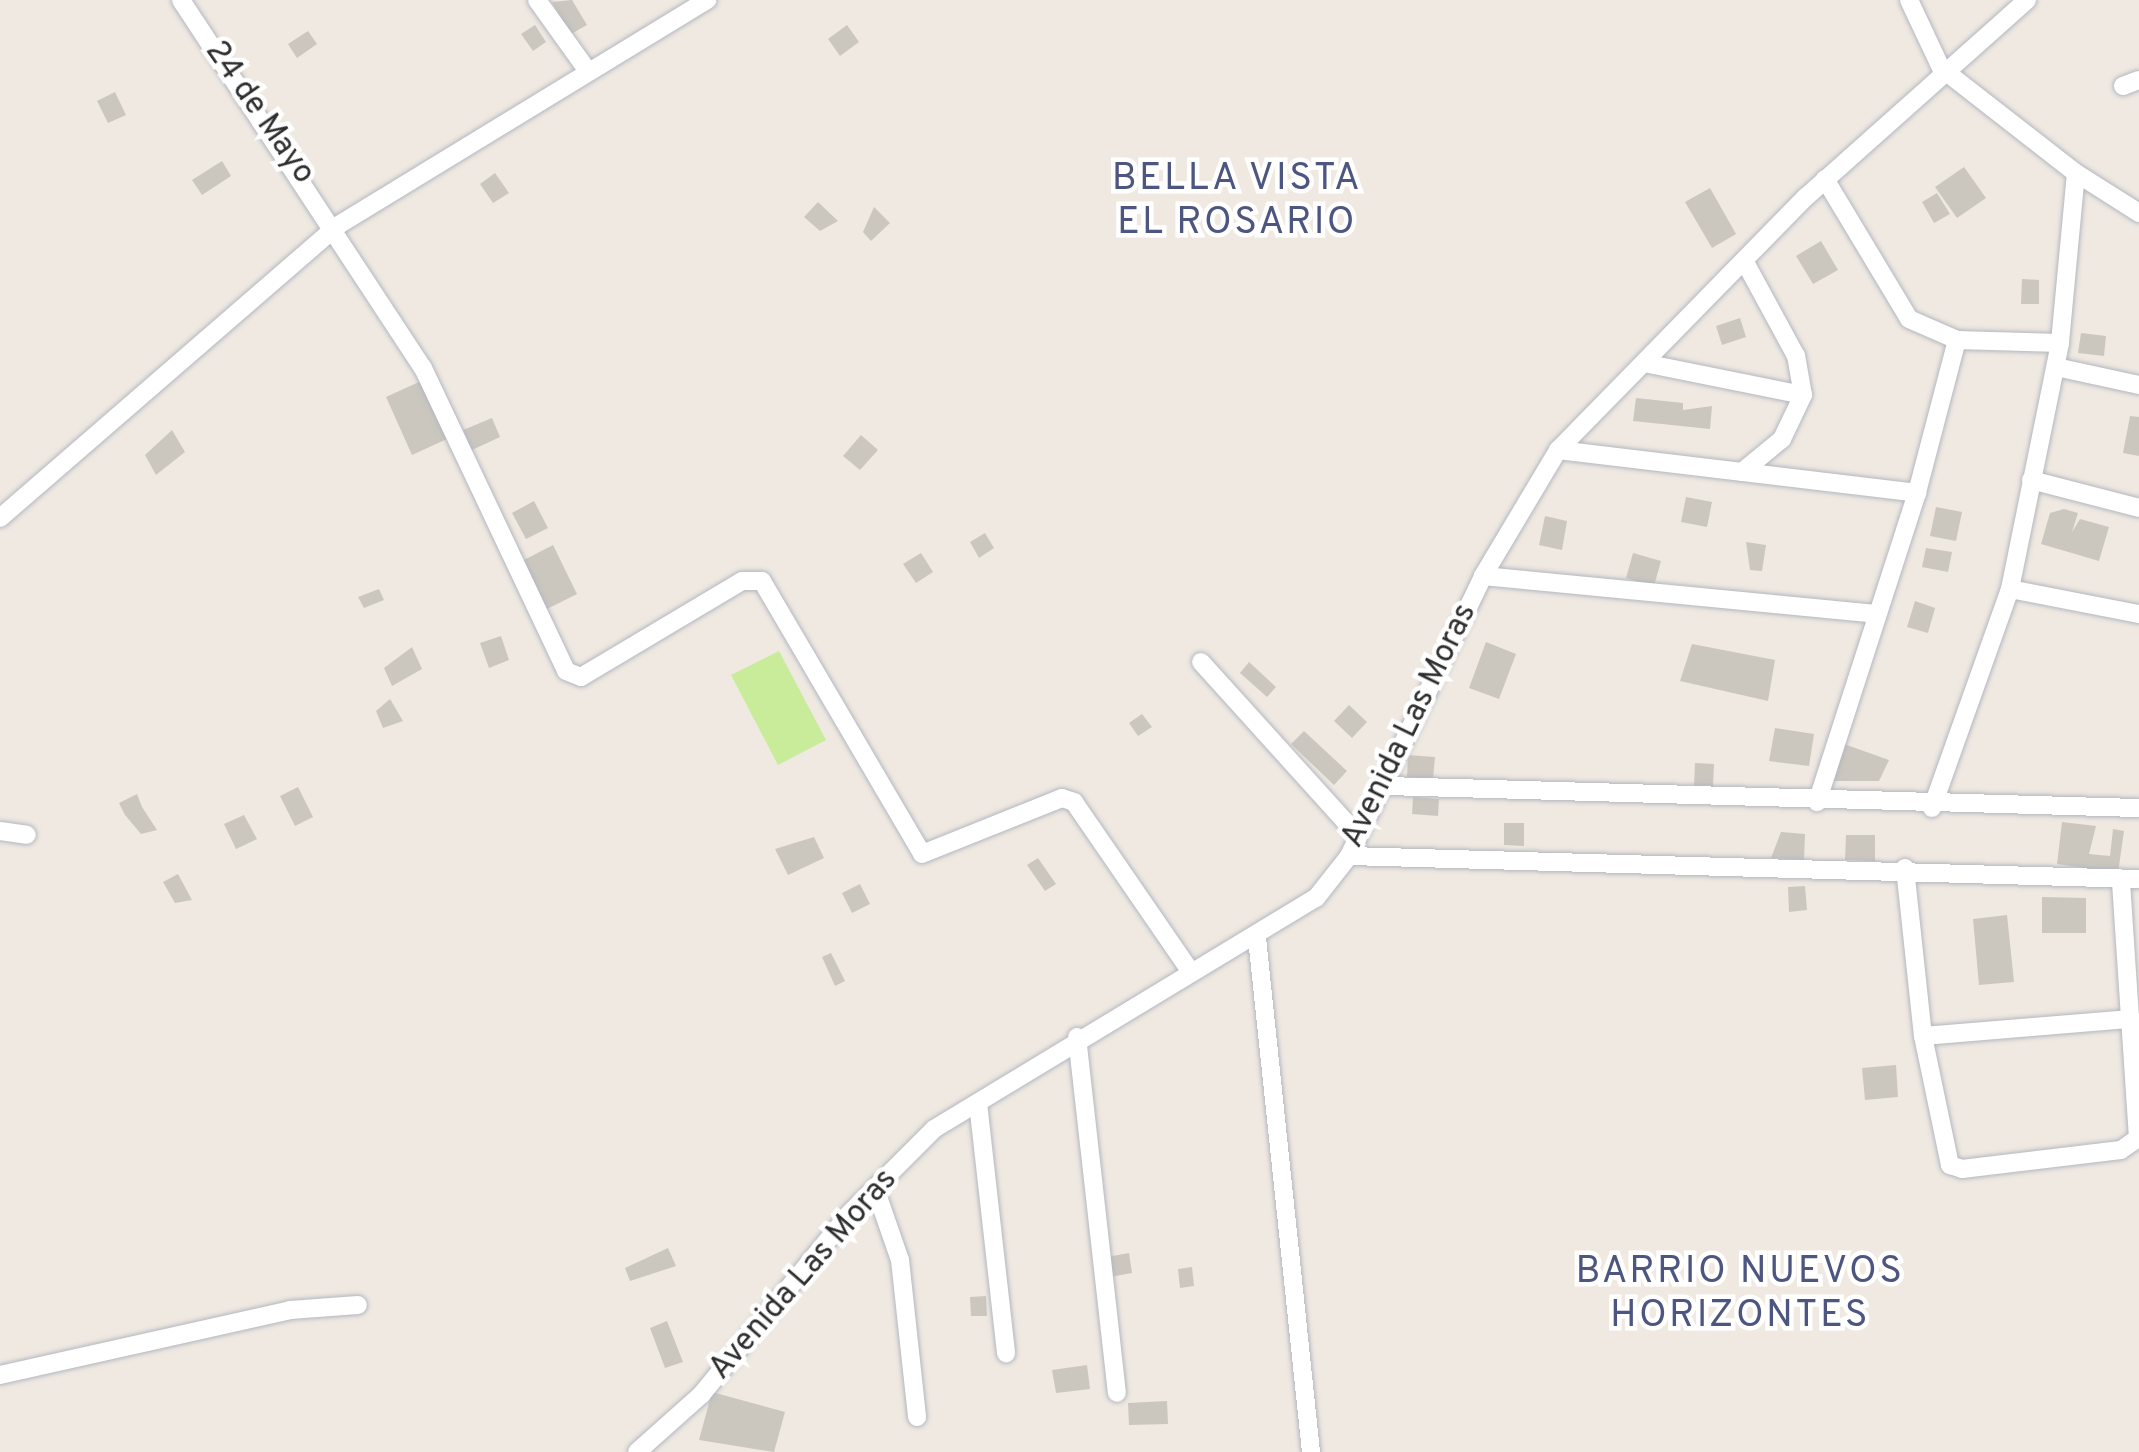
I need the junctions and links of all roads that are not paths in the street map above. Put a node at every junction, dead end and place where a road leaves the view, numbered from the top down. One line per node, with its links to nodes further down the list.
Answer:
1 (180, 0): 11 (street, 24 de Mayo)
2 (537, 0): 6 (street)
3 (707, 0): 6 (street)
4 (1909, 0): 7 (street)
5 (2026, 0): 7 (street, Avenida Las Moras)
6 (586, 67): 11 (street)
7 (1941, 68): 8 (street); 9 (street, Avenida Las Moras)
8 (2076, 172): 10 (street); 14 (street)
9 (1825, 180): 12 (street, Avenida Las Moras); 13 (street)
10 (2139, 213)
11 (337, 226): 24 (street); 41 (street, 24 de Mayo)
12 (1744, 262): 15 (street, Avenida Las Moras); 18 (street)
13 (1957, 340): 14 (street); 22 (street)
14 (2060, 343): 16 (street)
15 (1644, 363): 18 (street); 19 (street, Avenida Las Moras)
16 (2056, 367): 17 (street); 21 (street)
17 (2139, 385)
18 (1803, 395): 20 (street)
19 (1558, 450): 20 (street); 25 (street, Avenida Las Moras)
20 (1742, 472): 22 (street)
21 (2031, 480): 23 (street); 26 (street)
22 (1916, 493): 27 (street)
23 (2139, 508)
24 (0, 518)
25 (1483, 576): 27 (street); 30 (street, Avenida Las Moras)
26 (2010, 589): 28 (street); 32 (street)
27 (1876, 614): 31 (street)
28 (2139, 614)
29 (1200, 662): 36 (street)
30 (1387, 786): 31 (street); 36 (street, Avenida Las Moras)
31 (1817, 802): 32 (street)
32 (1932, 808): 33 (street)
33 (2139, 808)
34 (0, 831): 35 (street)
35 (26, 835)
36 (1358, 836): 37 (street, Avenida Las Moras)
37 (1349, 856): 38 (street); 40 (street, Avenida Las Moras)
38 (1905, 868): 39 (street); 44 (street)
39 (2130, 879): 42 (street)
40 (1258, 938): 41 (street, Avenida Las Moras); 53 (street)
41 (1192, 972): 43 (street, Avenida Las Moras)
42 (2131, 1018): 44 (street); 44 (street)
43 (1076, 1036): 45 (street, Avenida Las Moras); 50 (street)
44 (1923, 1036)
45 (978, 1102): 46 (street, Avenida Las Moras); 48 (street)
46 (875, 1188): 51 (street); 52 (street, Avenida Las Moras)
47 (358, 1305): 49 (street)
48 (1006, 1353)
49 (0, 1375)
50 (1117, 1393)
51 (917, 1417)
52 (637, 1452)
53 (1311, 1452)

